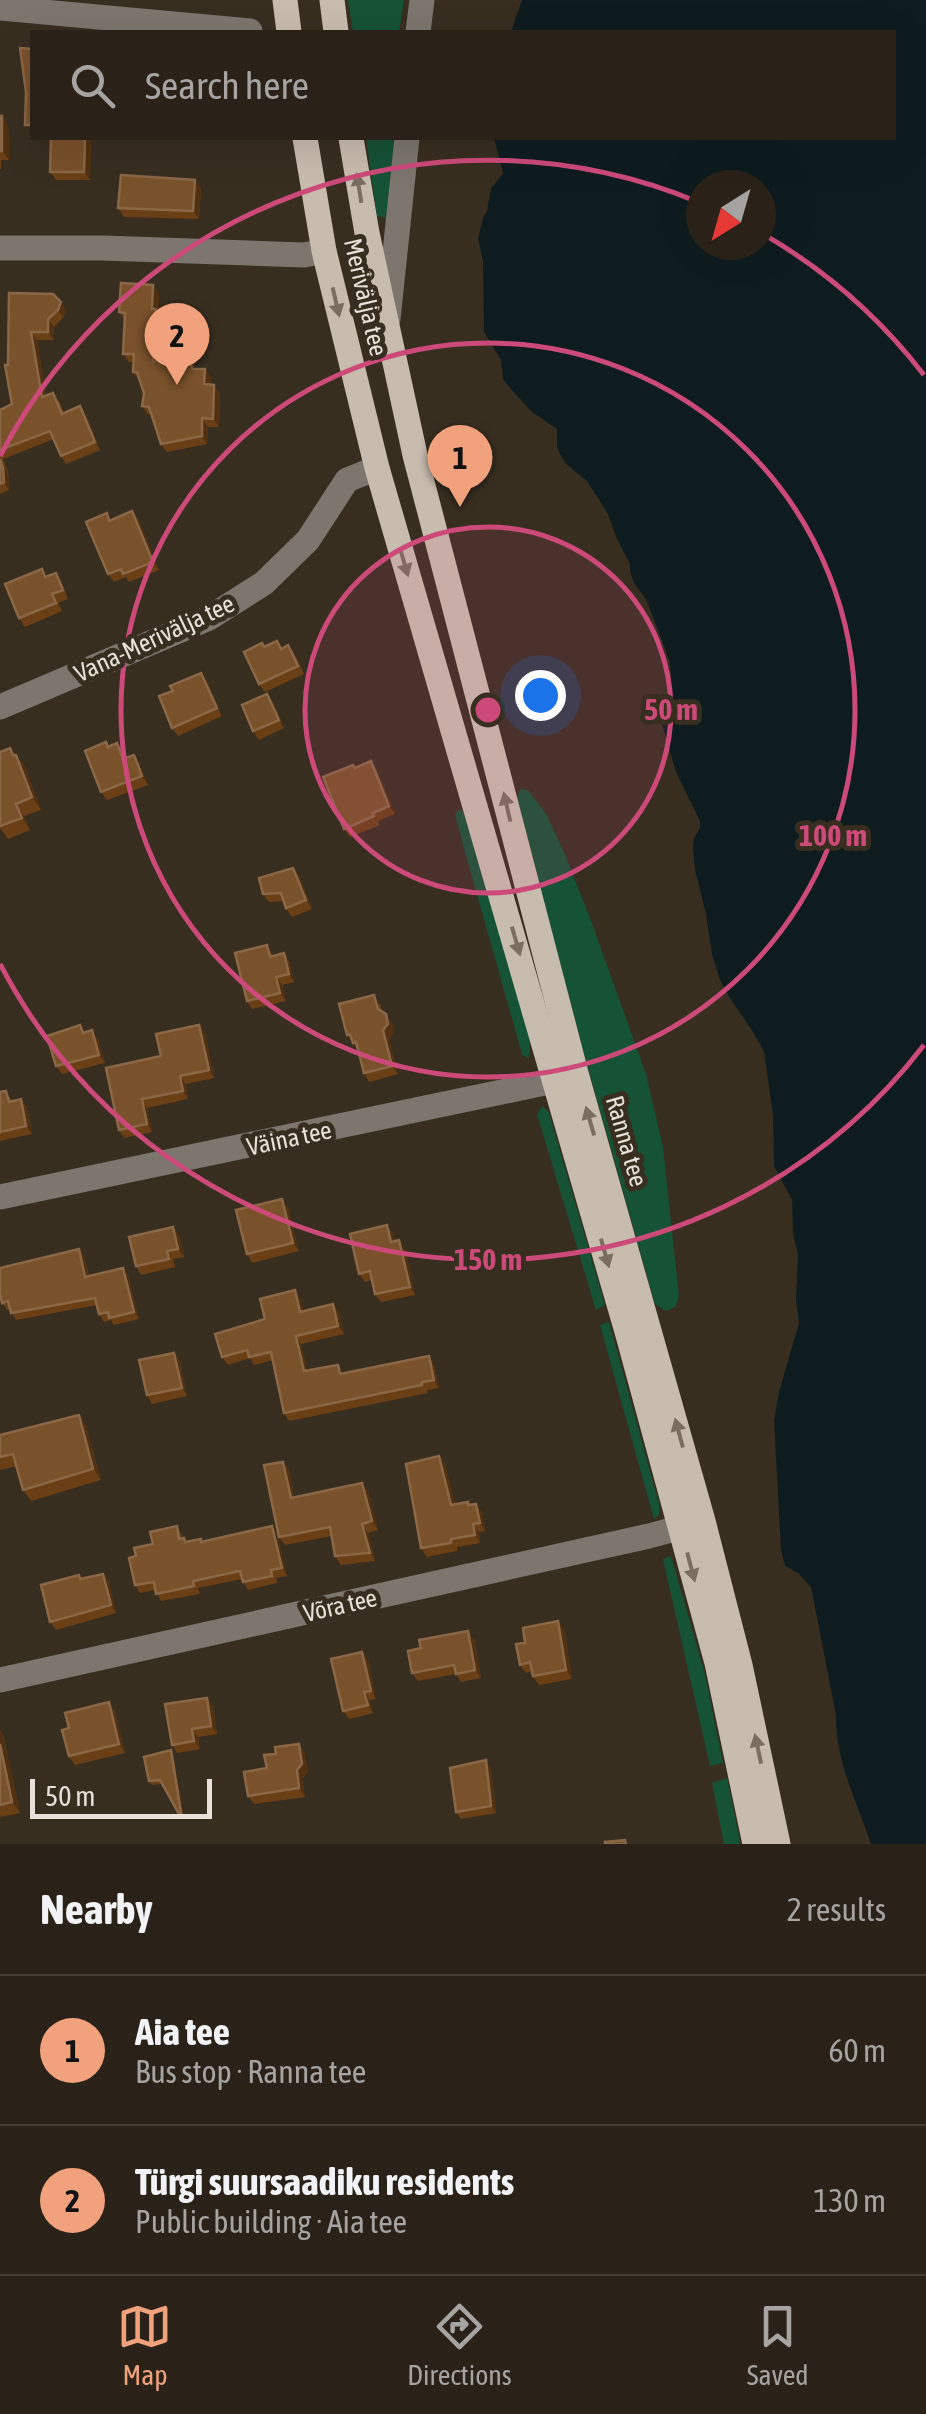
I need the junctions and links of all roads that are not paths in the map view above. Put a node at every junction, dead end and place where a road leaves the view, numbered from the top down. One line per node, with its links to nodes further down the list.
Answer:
1 (285, 0): 6 (main road)
2 (332, 0): 7 (main road)
3 (422, 0): 8 (street)
4 (0, 8): 5 (street)
5 (250, 30)
6 (289, 30)
7 (336, 30)
8 (418, 30)
9 (304, 140): 13 (main road, Merivälja tee)
10 (351, 140): 14 (main road, Merivälja tee, one-way to 10)
11 (406, 140): 14 (street)
12 (0, 248): 13 (street)
13 (324, 251): 16 (main road, Merivälja tee, one-way to 16)
14 (387, 329): 15 (main road, Merivälja tee)
15 (415, 455): 18 (main road, Ranna tee, one-way to 15)
16 (377, 468): 17 (street, Vana-Merivälja tee); 18 (main road, Ranna tee, one-way to 18)
17 (0, 707)
18 (567, 1078): 19 (street, Väina tee); 20 (main road, Ranna tee)
19 (0, 1196)
20 (692, 1524): 21 (street, Võra tee); 22 (main road, Ranna tee, one-way to 22); 23 (main road, Ranna tee, one-way to 20)
21 (0, 1680)
22 (755, 1844)
23 (778, 1844)

